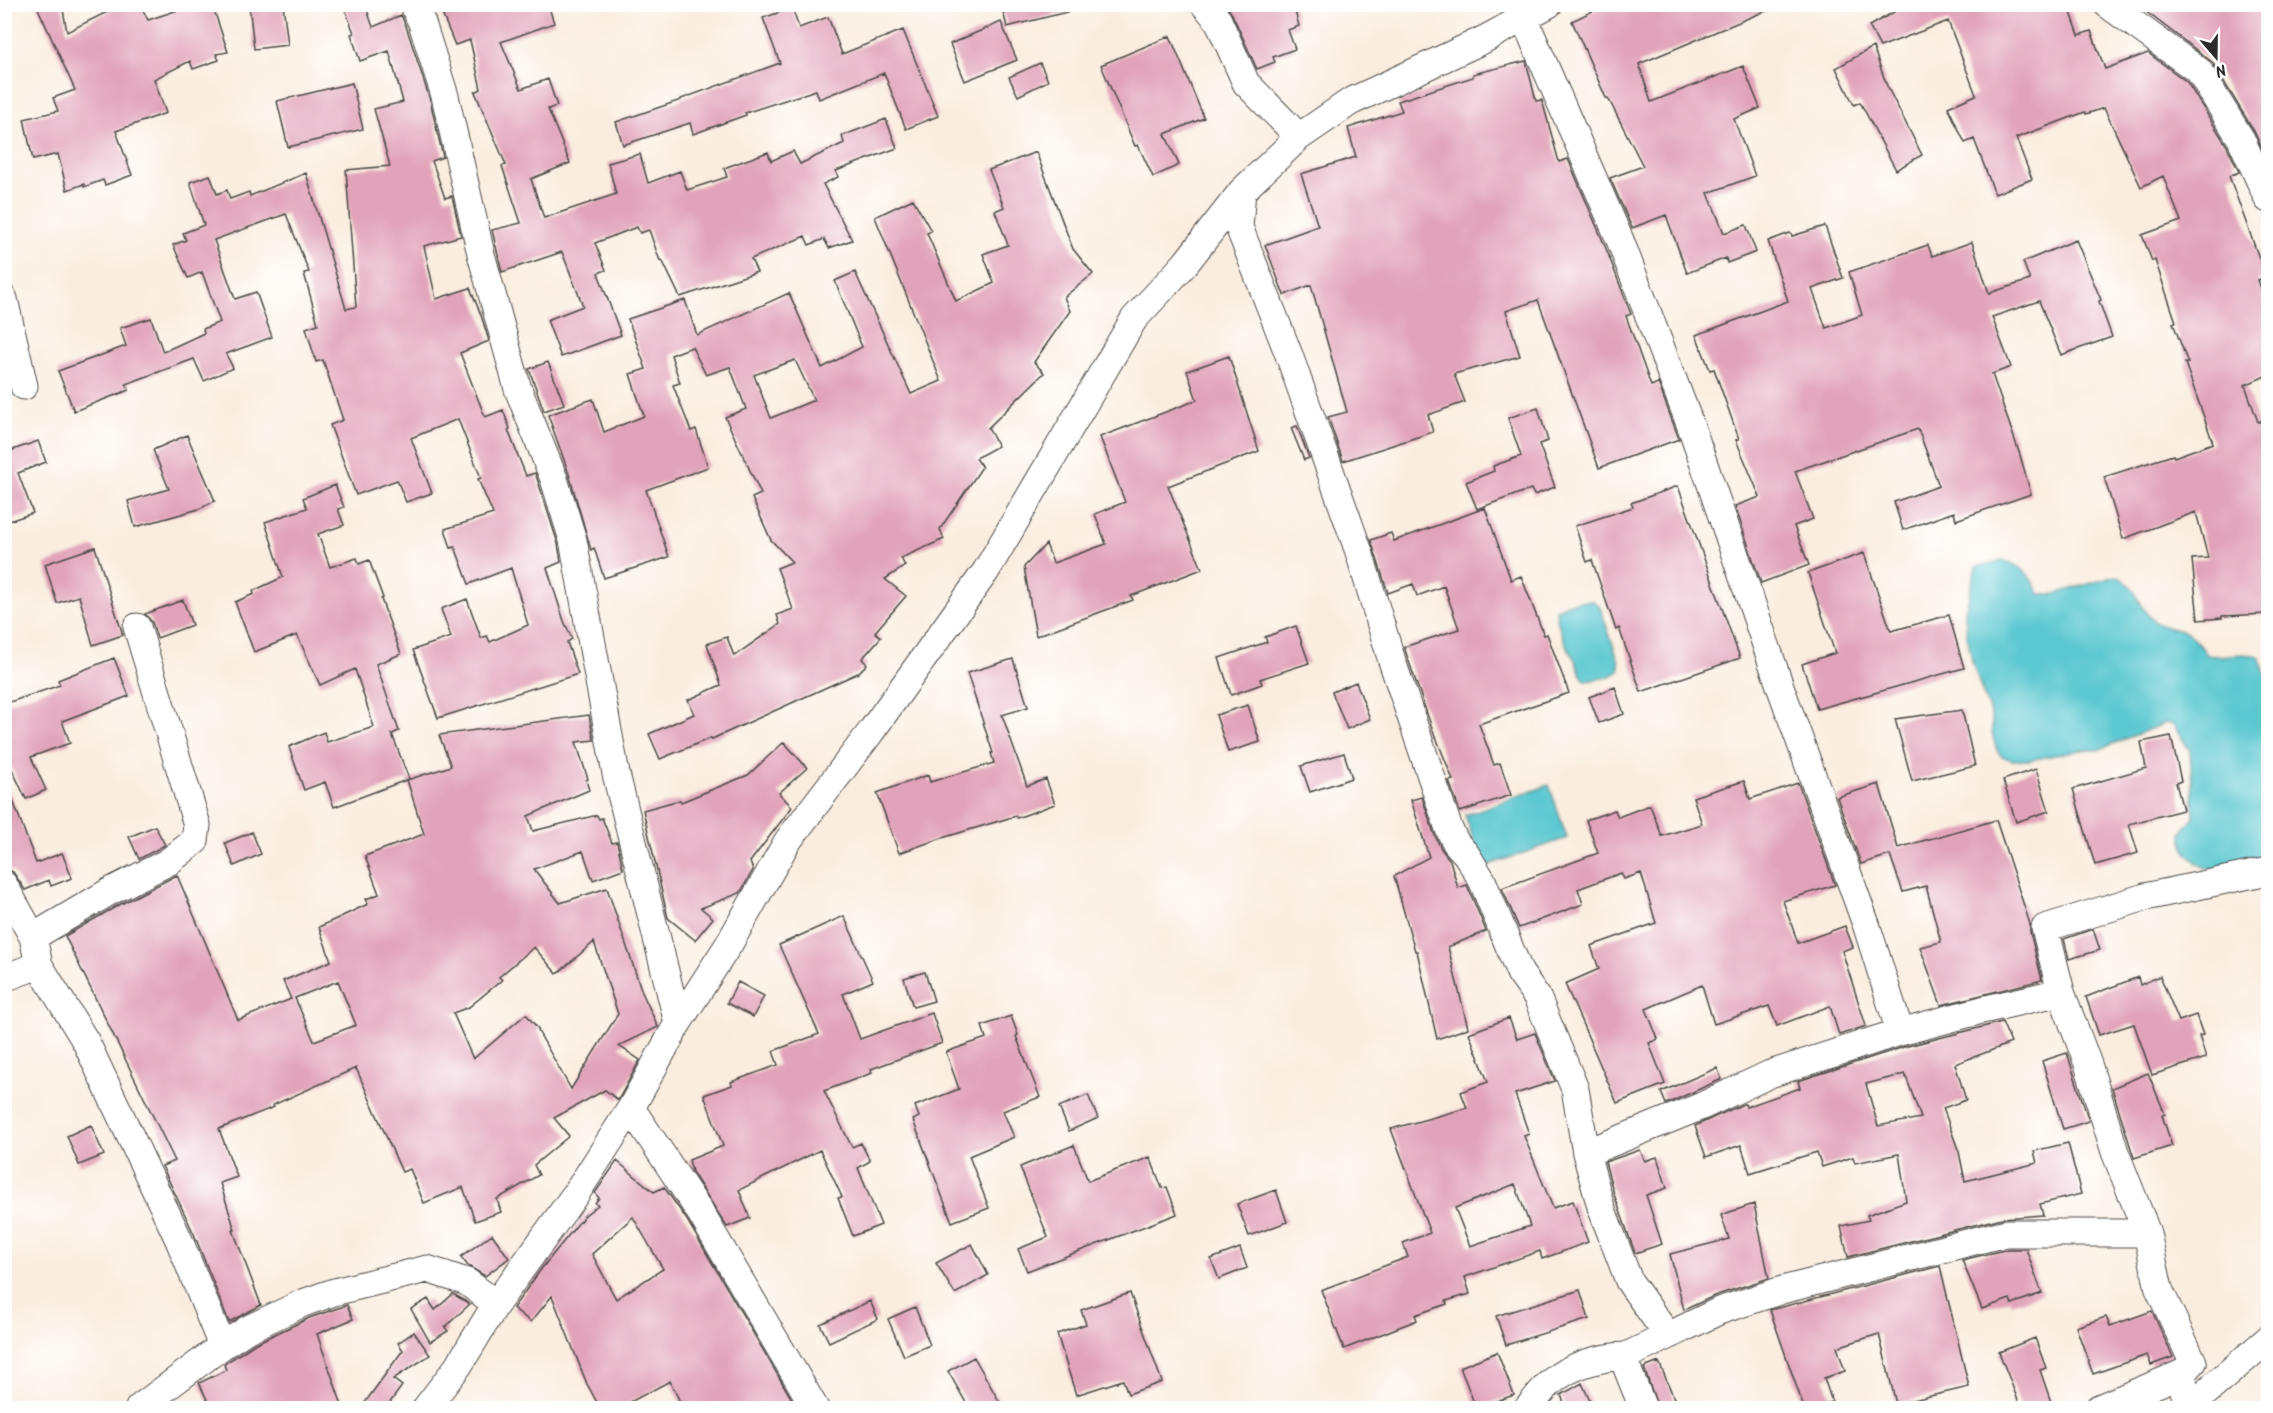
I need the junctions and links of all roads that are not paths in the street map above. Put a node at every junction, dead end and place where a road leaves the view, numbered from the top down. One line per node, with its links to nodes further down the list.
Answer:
1 (413, 4): 18 (street)
2 (1204, 4): 6 (street)
3 (1549, 4): 5 (street)
4 (2107, 4): 8 (street)
5 (1524, 18): 6 (street); 19 (street)
6 (1299, 136): 7 (street)
7 (1242, 191): 18 (street); 21 (street)
8 (2268, 199)
9 (4, 299): 10 (street)
10 (24, 386)
11 (137, 627): 14 (street)
12 (2268, 871): 17 (street)
13 (4, 885): 14 (street)
14 (33, 938): 15 (street)
15 (39, 965): 16 (street); 26 (street)
16 (4, 978)
17 (2061, 992): 19 (street); 22 (street)
18 (678, 1023): 20 (street)
19 (1900, 1032): 21 (street)
20 (631, 1108): 23 (street); 32 (street)
21 (1586, 1153): 24 (street)
22 (2147, 1233): 24 (street); 28 (street)
23 (496, 1304): 26 (street); 31 (street)
24 (1668, 1336): 27 (street)
25 (2268, 1339): 29 (street)
26 (222, 1346): 30 (street)
27 (1626, 1356): 33 (street); 34 (street)
28 (2183, 1373): 29 (street); 35 (street)
29 (2190, 1407)
30 (139, 1408)
31 (426, 1408)
32 (814, 1408)
33 (1528, 1408)
34 (1643, 1408)
35 (2098, 1408)

